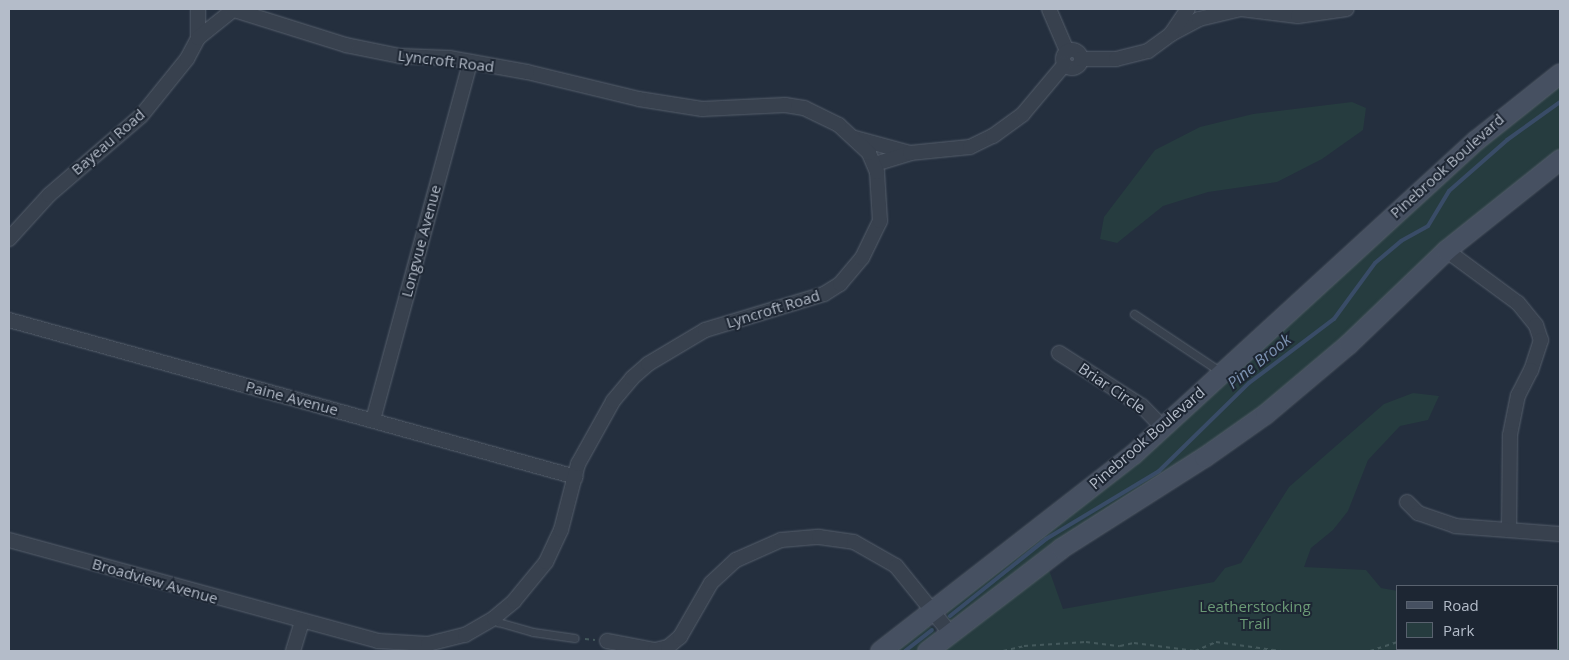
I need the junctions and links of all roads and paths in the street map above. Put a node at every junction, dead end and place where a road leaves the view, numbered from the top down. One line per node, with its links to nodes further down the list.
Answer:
1 (198, 9): 8 (street, Bayeau Road)
2 (232, 9): 8 (street, Bayeau Road); 10 (street, Lyncroft Road)
3 (1049, 9): 9 (street)
4 (1188, 9): 7 (street)
5 (1240, 9): 6 (street); 7 (street)
6 (1347, 9)
7 (1171, 34): 9 (street)
8 (198, 38): 16 (street, Bayeau Road)
9 (1066, 58): 13 (street)
10 (470, 62): 12 (street, Lyncroft Road); 22 (street, Longvue Avenue)
11 (1560, 73): 21 (street, Pinebrook Boulevard)
12 (855, 138): 13 (street); 15 (street, Lyncroft Road)
13 (910, 153): 15 (street)
14 (1560, 159): 17 (street)
15 (875, 164): 24 (street, Lyncroft Road)
16 (9, 239)
17 (1446, 250): 26 (street); 32 (street)
18 (1134, 314): 21 (lane)
19 (9, 320): 22 (street, Paine Avenue)
20 (1059, 353): 23 (street, Briar Circle)
21 (1222, 372): 23 (street, Pinebrook Boulevard)
22 (373, 420): 24 (street, Paine Avenue)
23 (1162, 427): 29 (street, Pinebrook Boulevard)
24 (576, 477): 30 (street, Lyncroft Road)
25 (1407, 502): 26 (street)
26 (1509, 530): 27 (street)
27 (1560, 534)
28 (9, 540): 31 (street, Broadview Avenue)
29 (933, 610): 32 (street); 34 (street); 37 (street, Pinebrook Boulevard)
30 (494, 618): 31 (street, Lyncroft Road); 33 (lane)
31 (302, 622): 36 (street)
32 (950, 633): 38 (street)
33 (575, 638): 34 (path)
34 (607, 641)
35 (1396, 643): 41 (path)
36 (294, 651)
37 (880, 651)
38 (926, 651)
39 (1003, 651): 40 (path)
40 (1281, 651)
41 (1370, 651)

